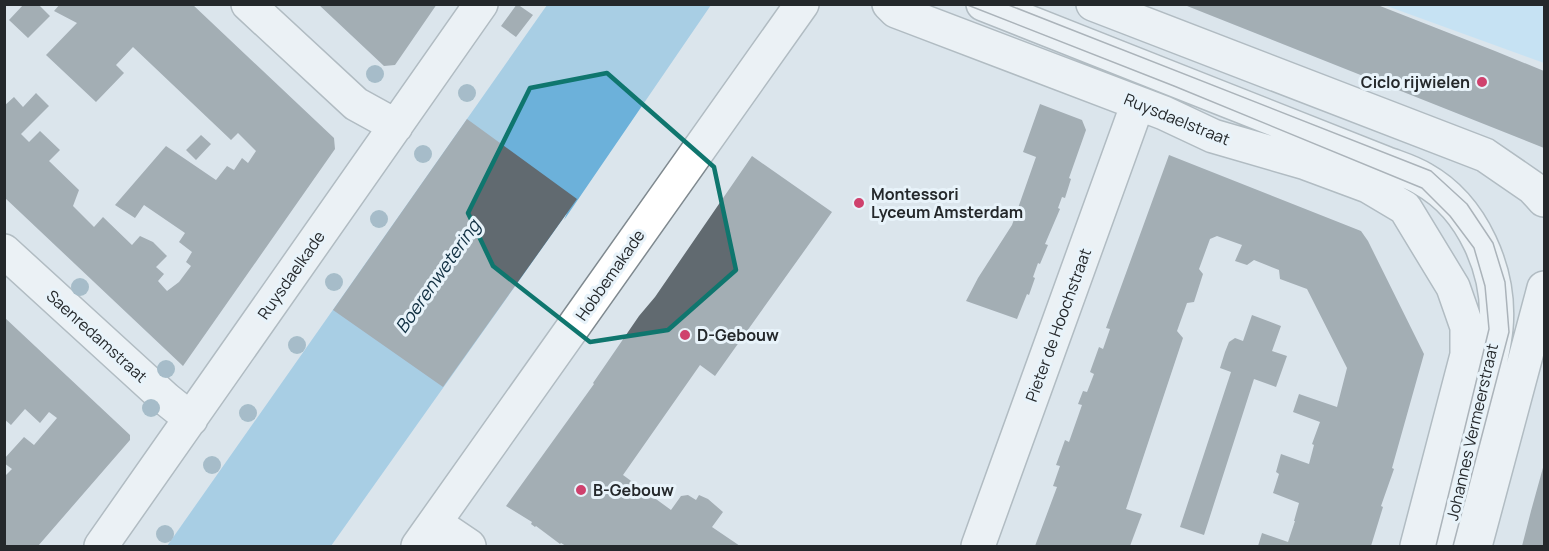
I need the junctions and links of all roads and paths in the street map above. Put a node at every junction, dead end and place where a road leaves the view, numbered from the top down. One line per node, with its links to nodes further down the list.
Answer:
1 (248, 4): 8 (street)
2 (482, 4): 8 (street, Ruysdaelkade)
3 (802, 4): 14 (street, Hobbemakade)
4 (889, 4): 7 (street, Ruysdaelstraat)
5 (983, 4): 19 (street, Johannes Vermeerstraat)
6 (1093, 4): 9 (street)
7 (1138, 103): 11 (street, Ruysdaelstraat); 17 (street, Pieter de Hoochstraat)
8 (396, 126): 13 (street, Ruysdaelkade)
9 (1545, 200)
10 (4, 251): 13 (street, Saenredamstraat)
11 (1439, 264): 18 (street, Johannes Vermeerstraat)
12 (1545, 288): 20 (street, Johannes Vermeerstraat)
13 (191, 419): 15 (street, Ruysdaelkade)
14 (426, 535): 16 (street)
15 (101, 546)
16 (469, 546)
17 (978, 546)
18 (1416, 546)
19 (1445, 546)
20 (1475, 546)

